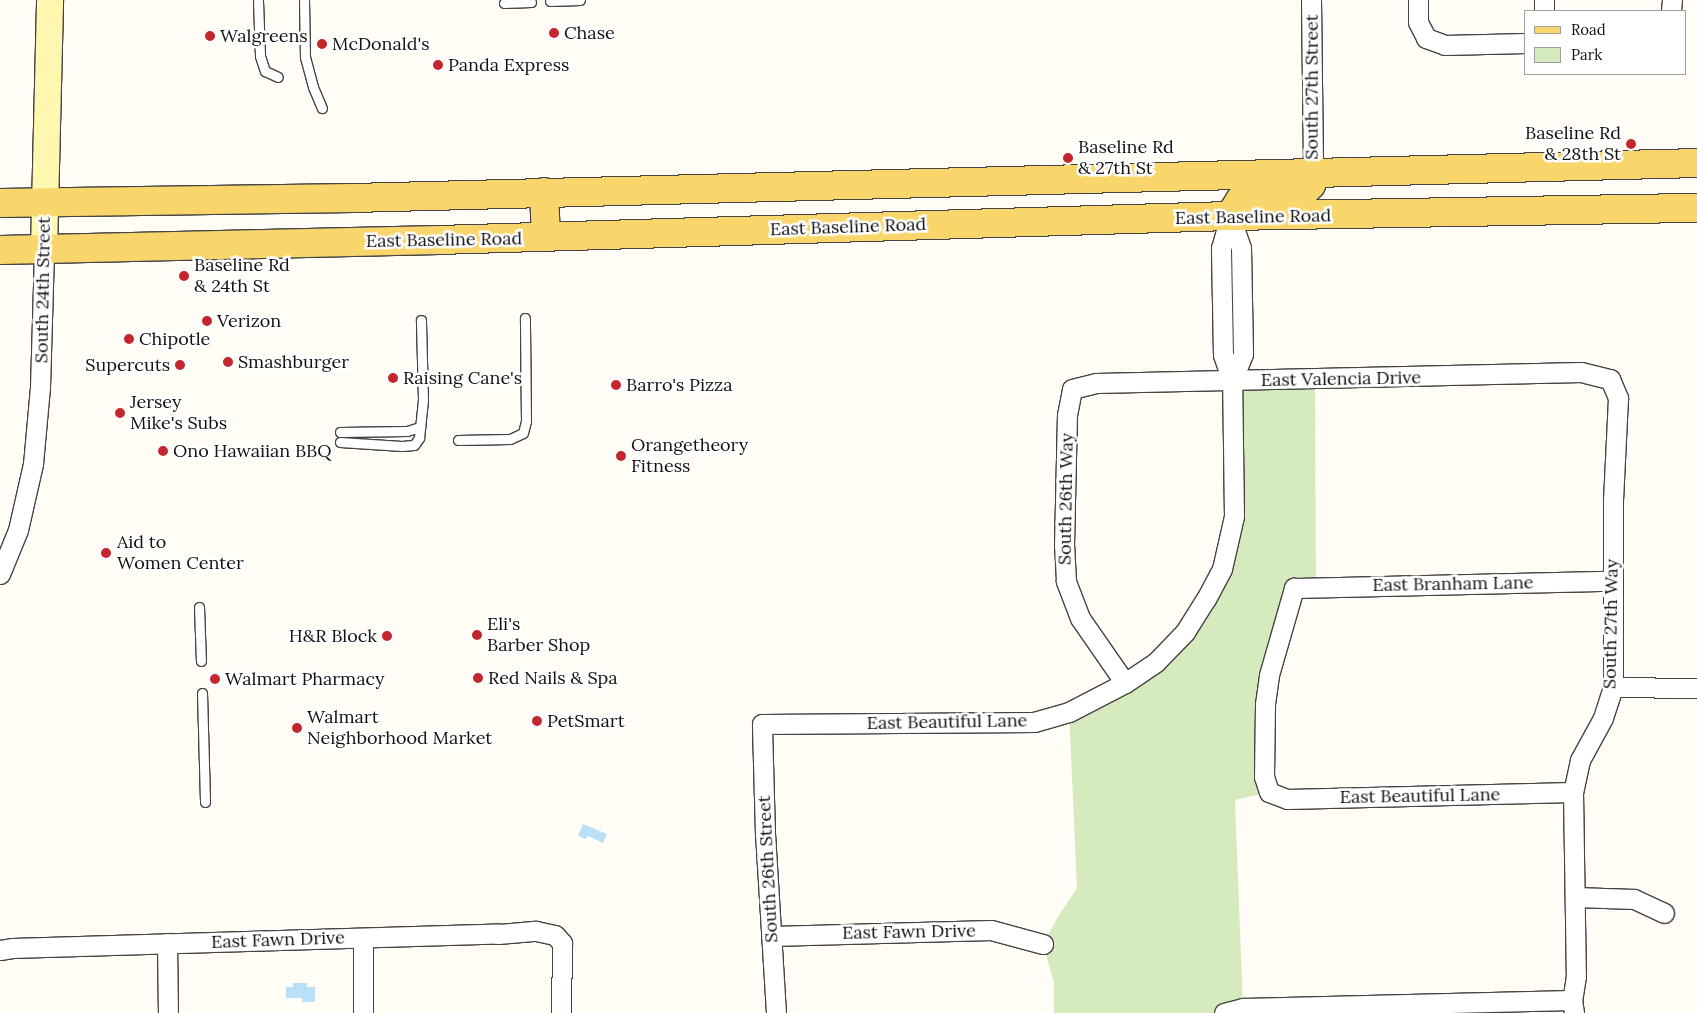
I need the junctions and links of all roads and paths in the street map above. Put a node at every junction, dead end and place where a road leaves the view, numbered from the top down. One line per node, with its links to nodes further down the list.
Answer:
1 (50, 0): 19 (main road, South 24th Street)
2 (304, 0): 12 (lane)
3 (580, 0): 7 (lane)
4 (1311, 0): 14 (street, South 27th Street)
5 (1418, 0): 10 (street)
6 (258, 1): 11 (lane)
7 (550, 1)
8 (531, 2): 9 (lane)
9 (504, 3)
10 (1524, 44)
11 (278, 77)
12 (322, 108)
13 (1697, 164): 14 (main road)
14 (1313, 174): 15 (main road); 21 (main road); 22 (main road)
15 (1178, 177): 16 (main road); 22 (main road)
16 (883, 184): 17 (main road); 23 (main road)
17 (544, 192): 19 (main road); 24 (main road)
18 (0, 203): 19 (main road)
19 (45, 203): 25 (main road, South 24th Street)
20 (1697, 208): 21 (main road, East Baseline Road)
21 (1356, 215): 22 (main road, East Baseline Road)
22 (1230, 216): 23 (main road, East Baseline Road); 30 (street)
23 (882, 226): 24 (main road, East Baseline Road)
24 (546, 237): 25 (main road, East Baseline Road)
25 (44, 249): 26 (main road, East Baseline Road); 36 (street, South 24th Street)
26 (0, 250)
27 (525, 318): 34 (lane)
28 (421, 320): 32 (lane)
29 (1610, 379): 30 (street, East Valencia Drive); 37 (street, South 27th Way)
30 (1232, 381): 31 (street, East Valencia Drive); 40 (street)
31 (1072, 389): 40 (street, South 26th Way)
32 (420, 427): 33 (lane); 35 (lane)
33 (340, 432)
34 (458, 440)
35 (340, 442)
36 (0, 574)
37 (1612, 581): 41 (street, South 27th Way); 45 (street, East Branham Lane)
38 (198, 607): 39 (lane)
39 (201, 661)
40 (1125, 683): 44 (street, East Beautiful Lane)
41 (1613, 687): 42 (street); 46 (street, South 27th Way)
42 (1697, 688)
43 (202, 693): 47 (lane)
44 (762, 724): 50 (street, South 26th Street)
45 (1268, 792): 46 (street, East Beautiful Lane)
46 (1573, 792): 48 (street, South 27th Way)
47 (206, 802)
48 (1575, 897): 49 (street); 55 (street, South 27th Way)
49 (1664, 913)
50 (772, 936): 53 (street, East Fawn Drive); 60 (street, South 26th Street)
51 (363, 938): 52 (street, East Fawn Drive); 58 (street); 59 (street, East Fawn Drive)
52 (168, 943): 54 (street, East Fawn Drive); 57 (street)
53 (1043, 944)
54 (0, 950)
55 (1573, 1007): 56 (street)
56 (1224, 1012)
57 (168, 1013)
58 (363, 1013)
59 (561, 1013)
60 (776, 1013)

